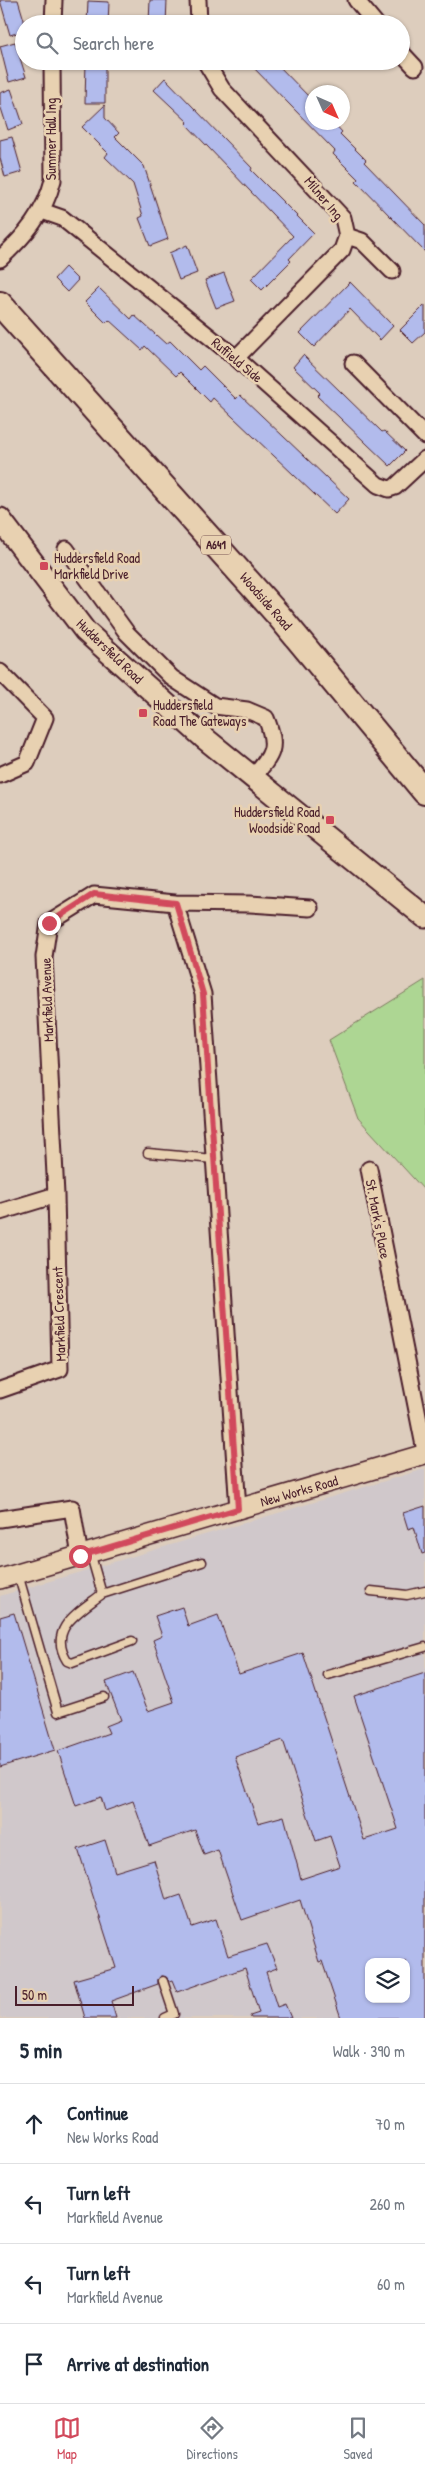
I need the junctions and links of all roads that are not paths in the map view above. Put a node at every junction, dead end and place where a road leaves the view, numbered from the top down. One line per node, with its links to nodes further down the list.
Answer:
1 (54, 0): 4 (street)
2 (198, 0): 5 (street)
3 (356, 0): 6 (street)
4 (53, 15)
5 (199, 15)
6 (368, 15)
7 (410, 62): 8 (street)
8 (415, 67)
9 (52, 70): 11 (street, Summer Hall Ing)
10 (210, 70): 12 (street, Milner Ing)
11 (42, 211): 13 (street, Summer Hall Ing); 16 (street, Ruffield Side)
12 (347, 236): 14 (street); 16 (street, Milner Ing)
13 (0, 258)
14 (392, 271)
15 (0, 304): 25 (main road, Woodside Road / A641)
16 (236, 358): 19 (street, Ruffield Side)
17 (353, 363): 18 (street)
18 (425, 436)
19 (425, 459)
20 (1, 522): 24 (main road, Huddersfield Road)
21 (66, 549): 24 (street)
22 (0, 672): 23 (street)
23 (0, 775)
24 (253, 777): 28 (main road, Huddersfield Road)
25 (425, 792)
26 (176, 903): 27 (street, Markfield Avenue); 30 (street); 32 (street, Markfield Avenue)
27 (310, 908)
28 (425, 917)
29 (148, 1153): 30 (lane)
30 (214, 1159): 37 (street)
31 (369, 1169): 35 (street, St. Mark's Place)
32 (56, 1195): 33 (street); 34 (street, Markfield Crescent)
33 (0, 1212)
34 (0, 1390)
35 (419, 1391): 36 (street, St. Mark's Place)
36 (425, 1452): 37 (street, New Works Road)
37 (238, 1509): 39 (street, New Works Road)
38 (0, 1519): 39 (street)
39 (85, 1554): 41 (street, New Works Road); 45 (lane)
40 (202, 1562): 45 (lane)
41 (18, 1574): 42 (street, New Works Road); 49 (lane)
42 (0, 1579)
43 (371, 1590): 44 (lane)
44 (425, 1591)
45 (102, 1594): 46 (lane)
46 (132, 1641)
47 (425, 1647): 48 (lane)
48 (328, 1675)
49 (104, 1697)
50 (163, 1982): 51 (lane)
51 (165, 2018)

